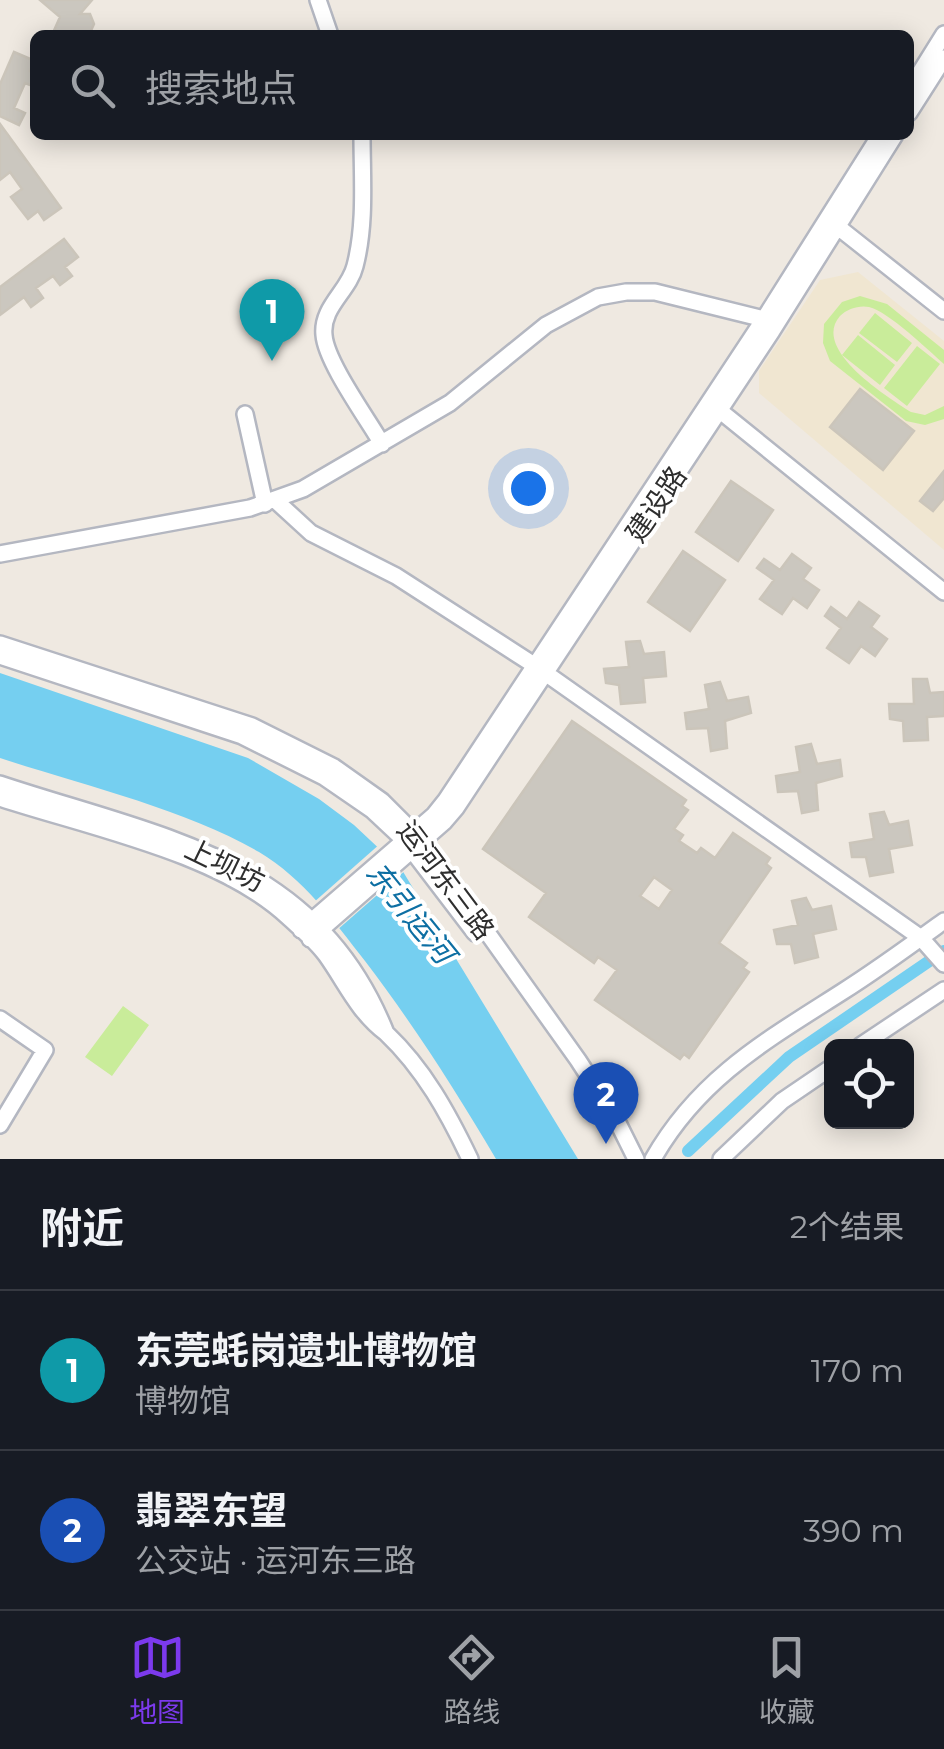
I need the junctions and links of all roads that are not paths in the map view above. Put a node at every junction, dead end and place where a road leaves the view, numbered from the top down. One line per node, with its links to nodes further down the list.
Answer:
1 (318, 0): 2 (street)
2 (328, 30)
3 (944, 34): 5 (street)
4 (944, 58): 6 (street)
5 (914, 82)
6 (914, 105)
7 (362, 140): 15 (street)
8 (877, 140): 12 (street, 建设路)
9 (892, 140): 10 (street, 建设路)
10 (838, 227): 11 (street); 13 (street, 建设路)
11 (944, 311)
12 (764, 320): 15 (street); 21 (street, 建设路)
13 (719, 410): 18 (street); 21 (street, 建设路)
14 (245, 414): 16 (street)
15 (382, 444): 16 (street)
16 (270, 502): 17 (street); 21 (street)
17 (0, 554)
18 (944, 592)
19 (0, 644): 24 (street, 运河东三路)
20 (0, 656): 24 (street, 运河东三路)
21 (540, 668): 24 (street, 建设路); 27 (street)
22 (0, 784): 26 (street, 上坝坊)
23 (0, 798): 26 (street, 上坝坊)
24 (408, 845): 26 (street, 建设路); 35 (street, 运河东三路); 36 (street, 运河东三路)
25 (944, 922): 27 (street)
26 (315, 926): 34 (street, 上坝坊)
27 (926, 944): 28 (street); 37 (street)
28 (944, 964)
29 (944, 990): 31 (street)
30 (0, 1018): 33 (street)
31 (870, 1039)
32 (824, 1072): 38 (street)
33 (0, 1125)
34 (470, 1159)
35 (626, 1159)
36 (636, 1159)
37 (653, 1159)
38 (720, 1159)

